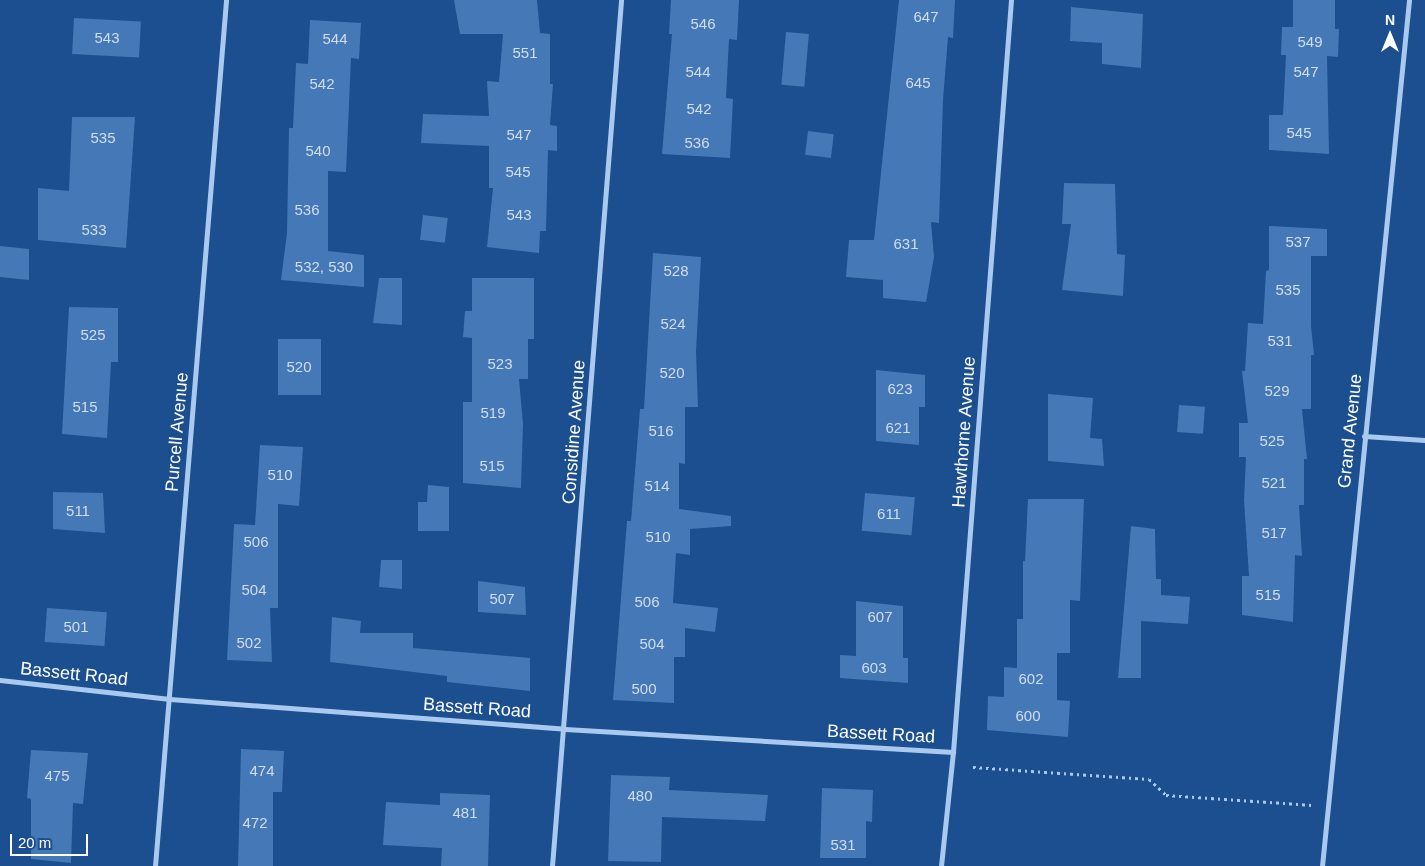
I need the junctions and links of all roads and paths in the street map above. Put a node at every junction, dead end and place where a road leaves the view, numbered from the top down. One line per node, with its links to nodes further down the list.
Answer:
1 (226, 0): 8 (street, Purcell Avenue)
2 (621, 0): 9 (street, Considine Avenue)
3 (1011, 0): 10 (street, Hawthorne Avenue)
4 (1408, 0): 5 (street, Grand Avenue)
5 (1364, 436): 6 (street); 12 (street, Grand Avenue)
6 (1425, 440)
7 (0, 680): 8 (street, Bassett Road)
8 (170, 698): 9 (street, Bassett Road); 13 (street, Purcell Avenue)
9 (565, 729): 10 (street, Bassett Road); 14 (street, Considine Avenue)
10 (953, 752): 15 (street, Hawthorne Avenue)
11 (972, 767): 12 (path)
12 (1326, 806): 16 (street, Grand Avenue)
13 (155, 866)
14 (552, 866)
15 (941, 866)
16 (1322, 866)

